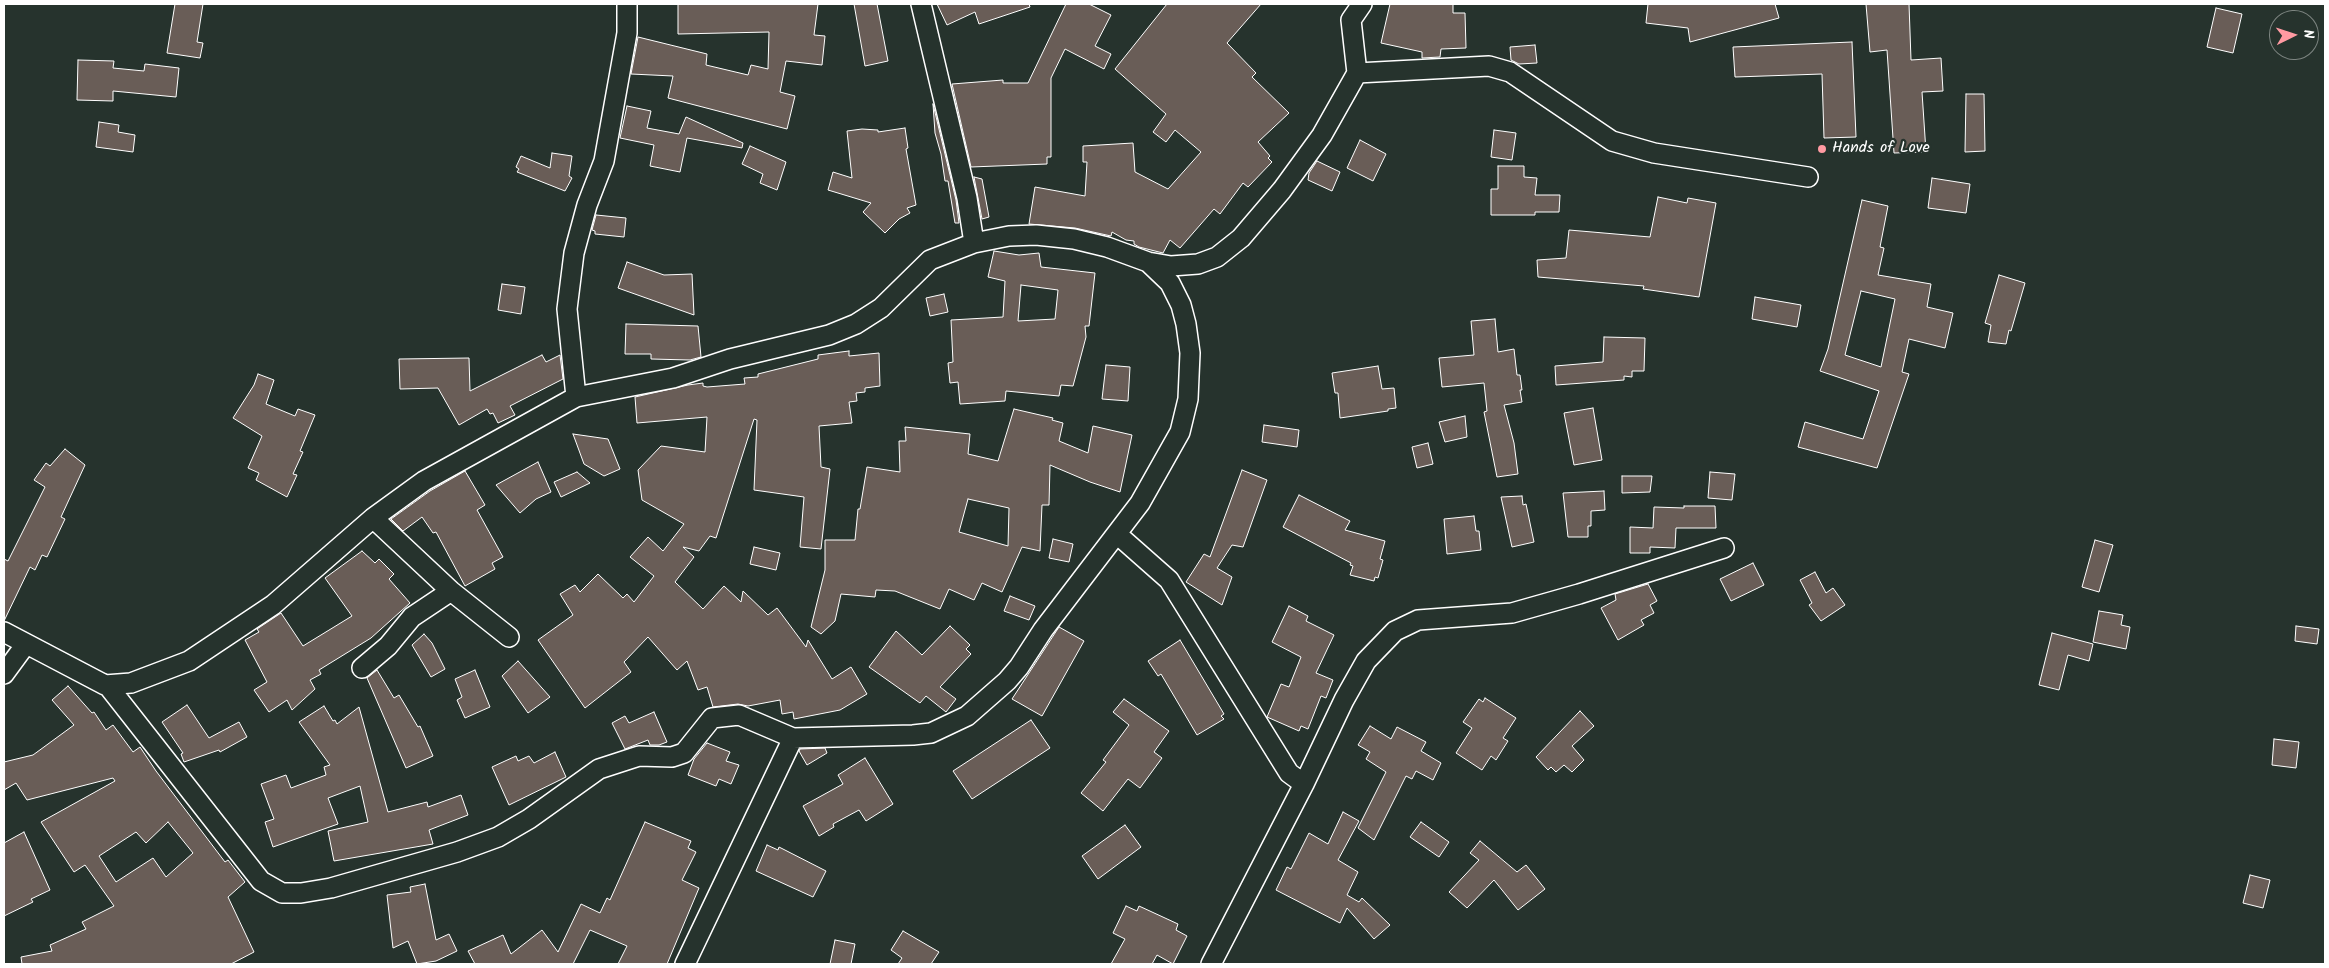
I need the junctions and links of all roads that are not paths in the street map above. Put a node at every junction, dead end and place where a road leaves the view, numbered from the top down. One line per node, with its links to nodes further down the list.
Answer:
1 (627, 4): 8 (street)
2 (921, 4): 6 (street)
3 (1362, 4): 4 (street)
4 (1358, 73): 5 (street); 7 (street)
5 (1808, 177)
6 (974, 243): 7 (street); 8 (street)
7 (1148, 262): 10 (street)
8 (576, 397): 9 (street)
9 (373, 518): 12 (street); 18 (street)
10 (1118, 535): 19 (street); 20 (street)
11 (1724, 548): 20 (street)
12 (450, 591): 14 (street); 16 (street)
13 (4, 632): 15 (street)
14 (509, 637)
15 (26, 644): 17 (street); 18 (street)
16 (362, 668)
17 (4, 674)
18 (108, 686): 19 (street)
19 (793, 738): 21 (street)
20 (1304, 784): 22 (street)
21 (686, 964)
22 (1211, 964)

